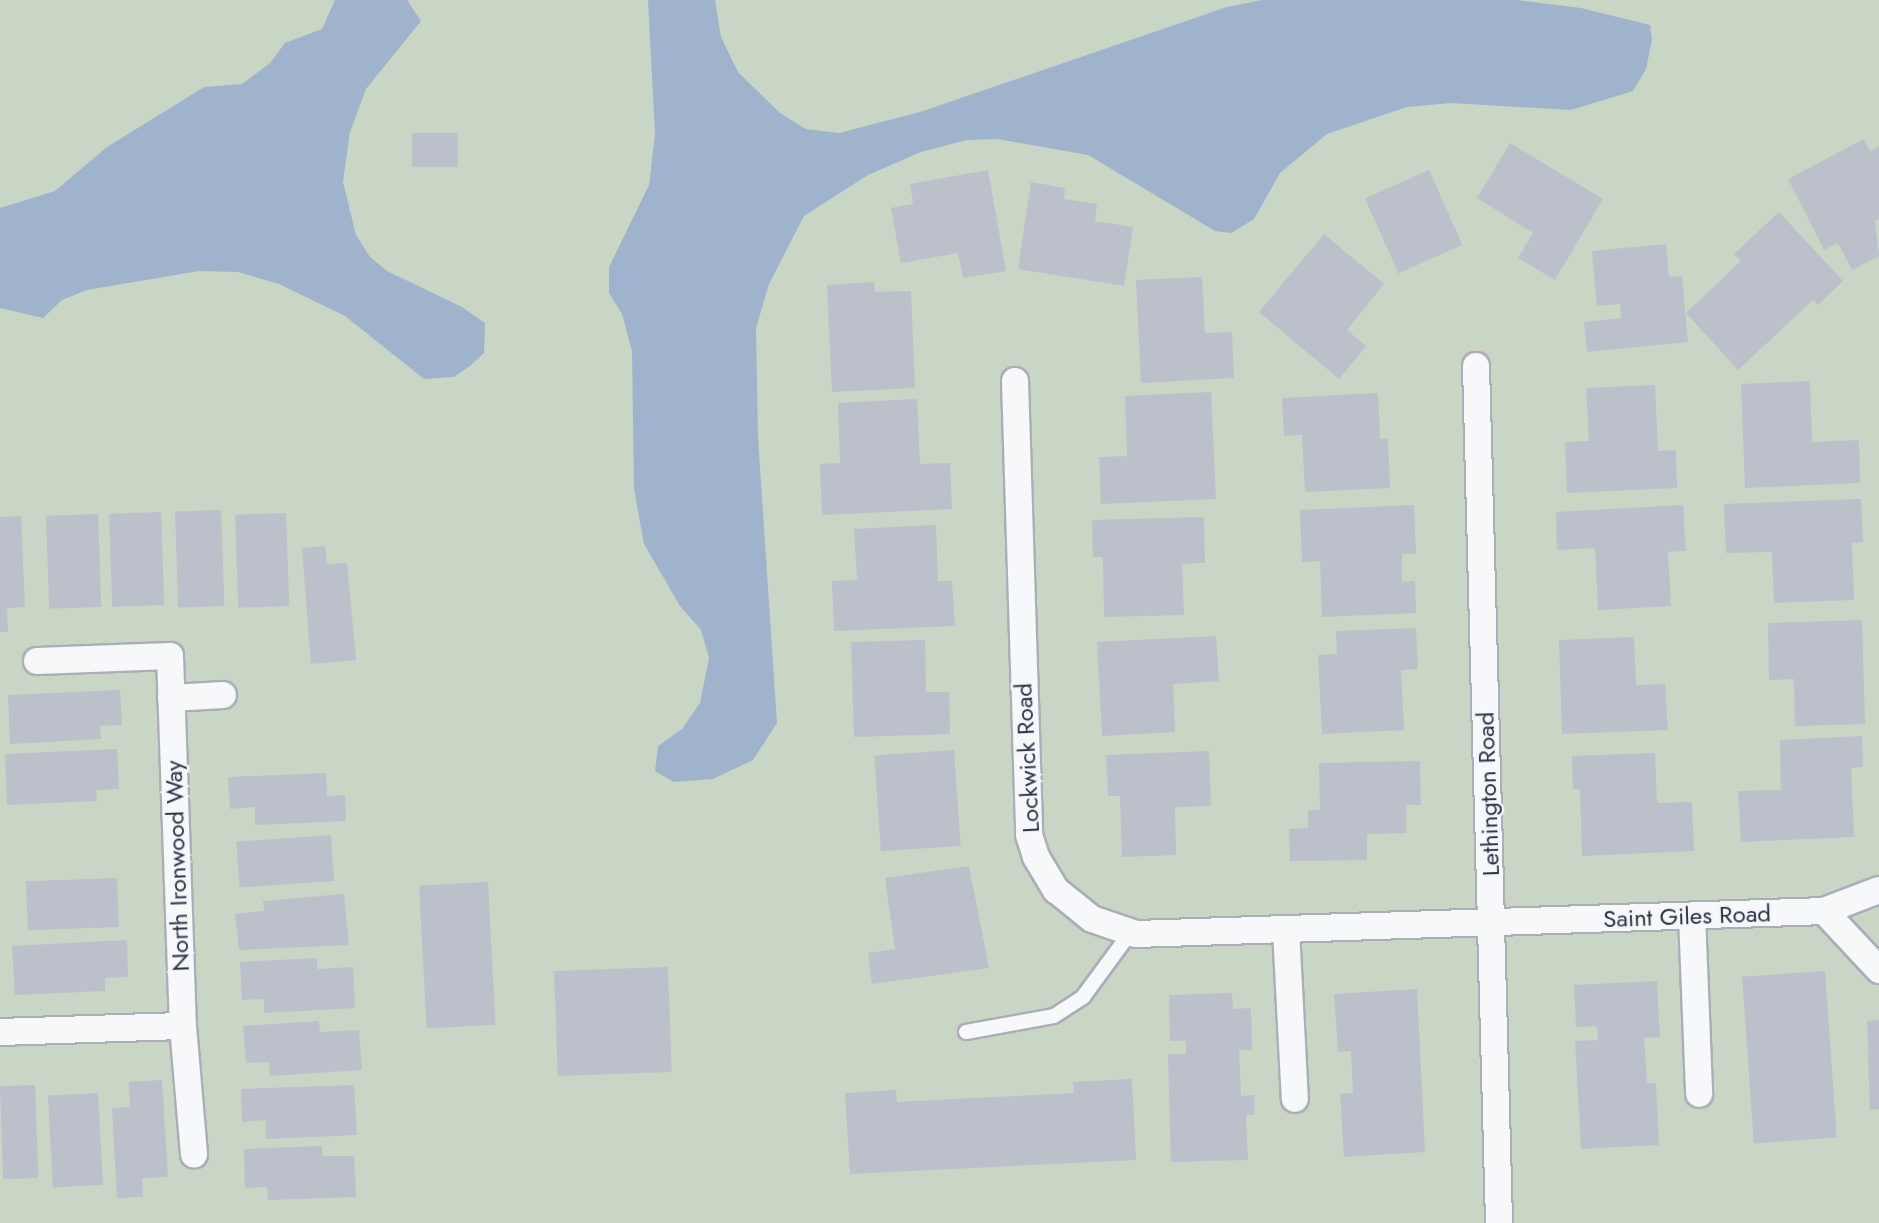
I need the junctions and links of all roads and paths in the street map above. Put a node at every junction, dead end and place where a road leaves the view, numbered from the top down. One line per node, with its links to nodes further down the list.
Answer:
1 (1476, 366): 9 (street, Lethington Road)
2 (1015, 381): 11 (street, Lockwick Road)
3 (37, 661): 5 (street, North Ironwood Way)
4 (223, 695): 5 (street)
5 (171, 698): 13 (street, North Ironwood Way)
6 (1879, 890): 7 (street, Saint Giles Road)
7 (1824, 911): 8 (street, Saint Giles Road); 12 (street)
8 (1692, 916): 9 (street, Saint Giles Road); 16 (street)
9 (1491, 923): 10 (street, Lockwick Road); 19 (street, Lethington Road)
10 (1286, 930): 11 (street, Lockwick Road); 17 (street)
11 (1130, 933): 15 (lane)
12 (1879, 971)
13 (183, 1026): 14 (street); 18 (street, North Ironwood Way)
14 (0, 1032)
15 (966, 1032)
16 (1699, 1094)
17 (1295, 1099)
18 (194, 1155)
19 (1499, 1223)

